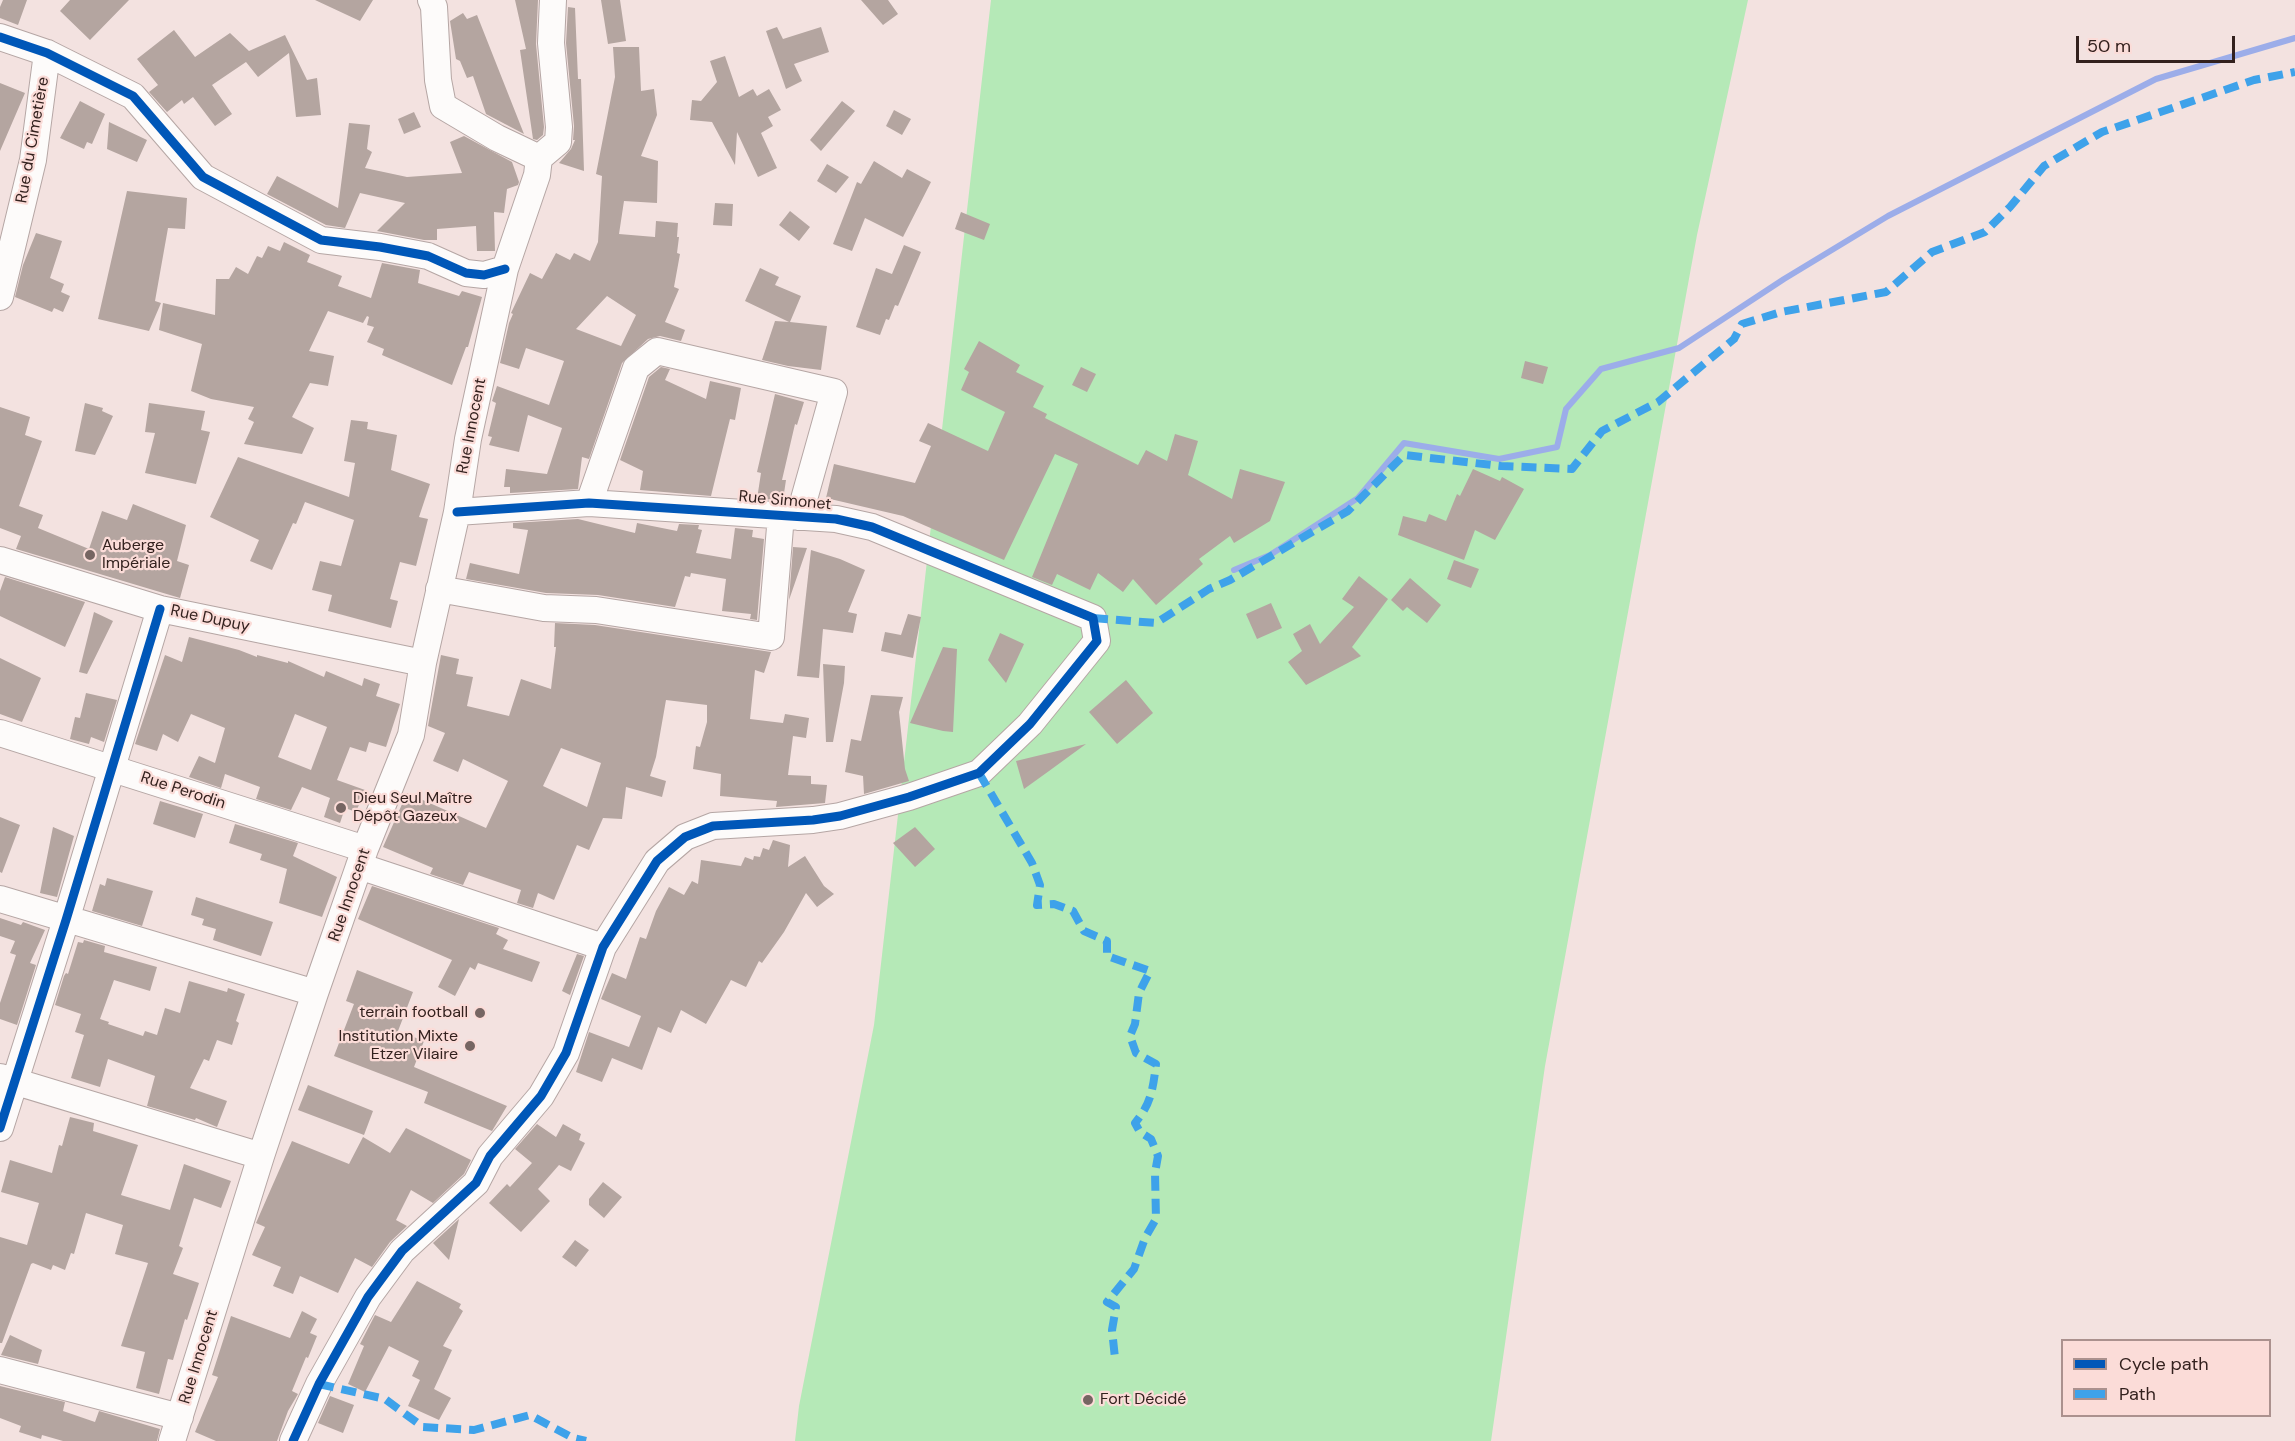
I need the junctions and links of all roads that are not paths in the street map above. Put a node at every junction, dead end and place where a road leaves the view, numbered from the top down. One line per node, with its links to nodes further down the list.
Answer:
1 (431, 0): 5 (street)
2 (553, 0): 5 (street)
3 (0, 37): 4 (street)
4 (48, 52): 6 (street); 7 (street, Rue du Cimetière)
5 (539, 158): 6 (street, Rue Innocent)
6 (505, 269): 9 (street, Rue Innocent)
7 (0, 294)
8 (589, 502): 9 (street, Rue Simonet); 10 (street, Rue Simonet); 10 (street)
9 (457, 512): 12 (street, Rue Innocent)
10 (790, 516): 12 (street); 20 (street, Rue Simonet)
11 (0, 560): 13 (street, Rue Dupuy)
12 (439, 589): 14 (street, Rue Innocent)
13 (160, 609): 14 (street, Rue Dupuy); 16 (street)
14 (423, 663): 17 (street, Rue Innocent)
15 (0, 734): 16 (street, Rue Perodin)
16 (112, 768): 17 (street, Rue Perodin); 19 (street)
17 (362, 858): 20 (street, Rue Perodin); 21 (street, Rue Innocent)
18 (0, 899): 19 (street)
19 (66, 920): 21 (street); 22 (street)
20 (603, 947): 27 (street)
21 (315, 993): 24 (street, Rue Innocent)
22 (7, 1079): 23 (street); 24 (street)
23 (0, 1128)
24 (261, 1156): 26 (street, Rue Innocent)
25 (0, 1370): 26 (street)
26 (176, 1429)
27 (293, 1441)

